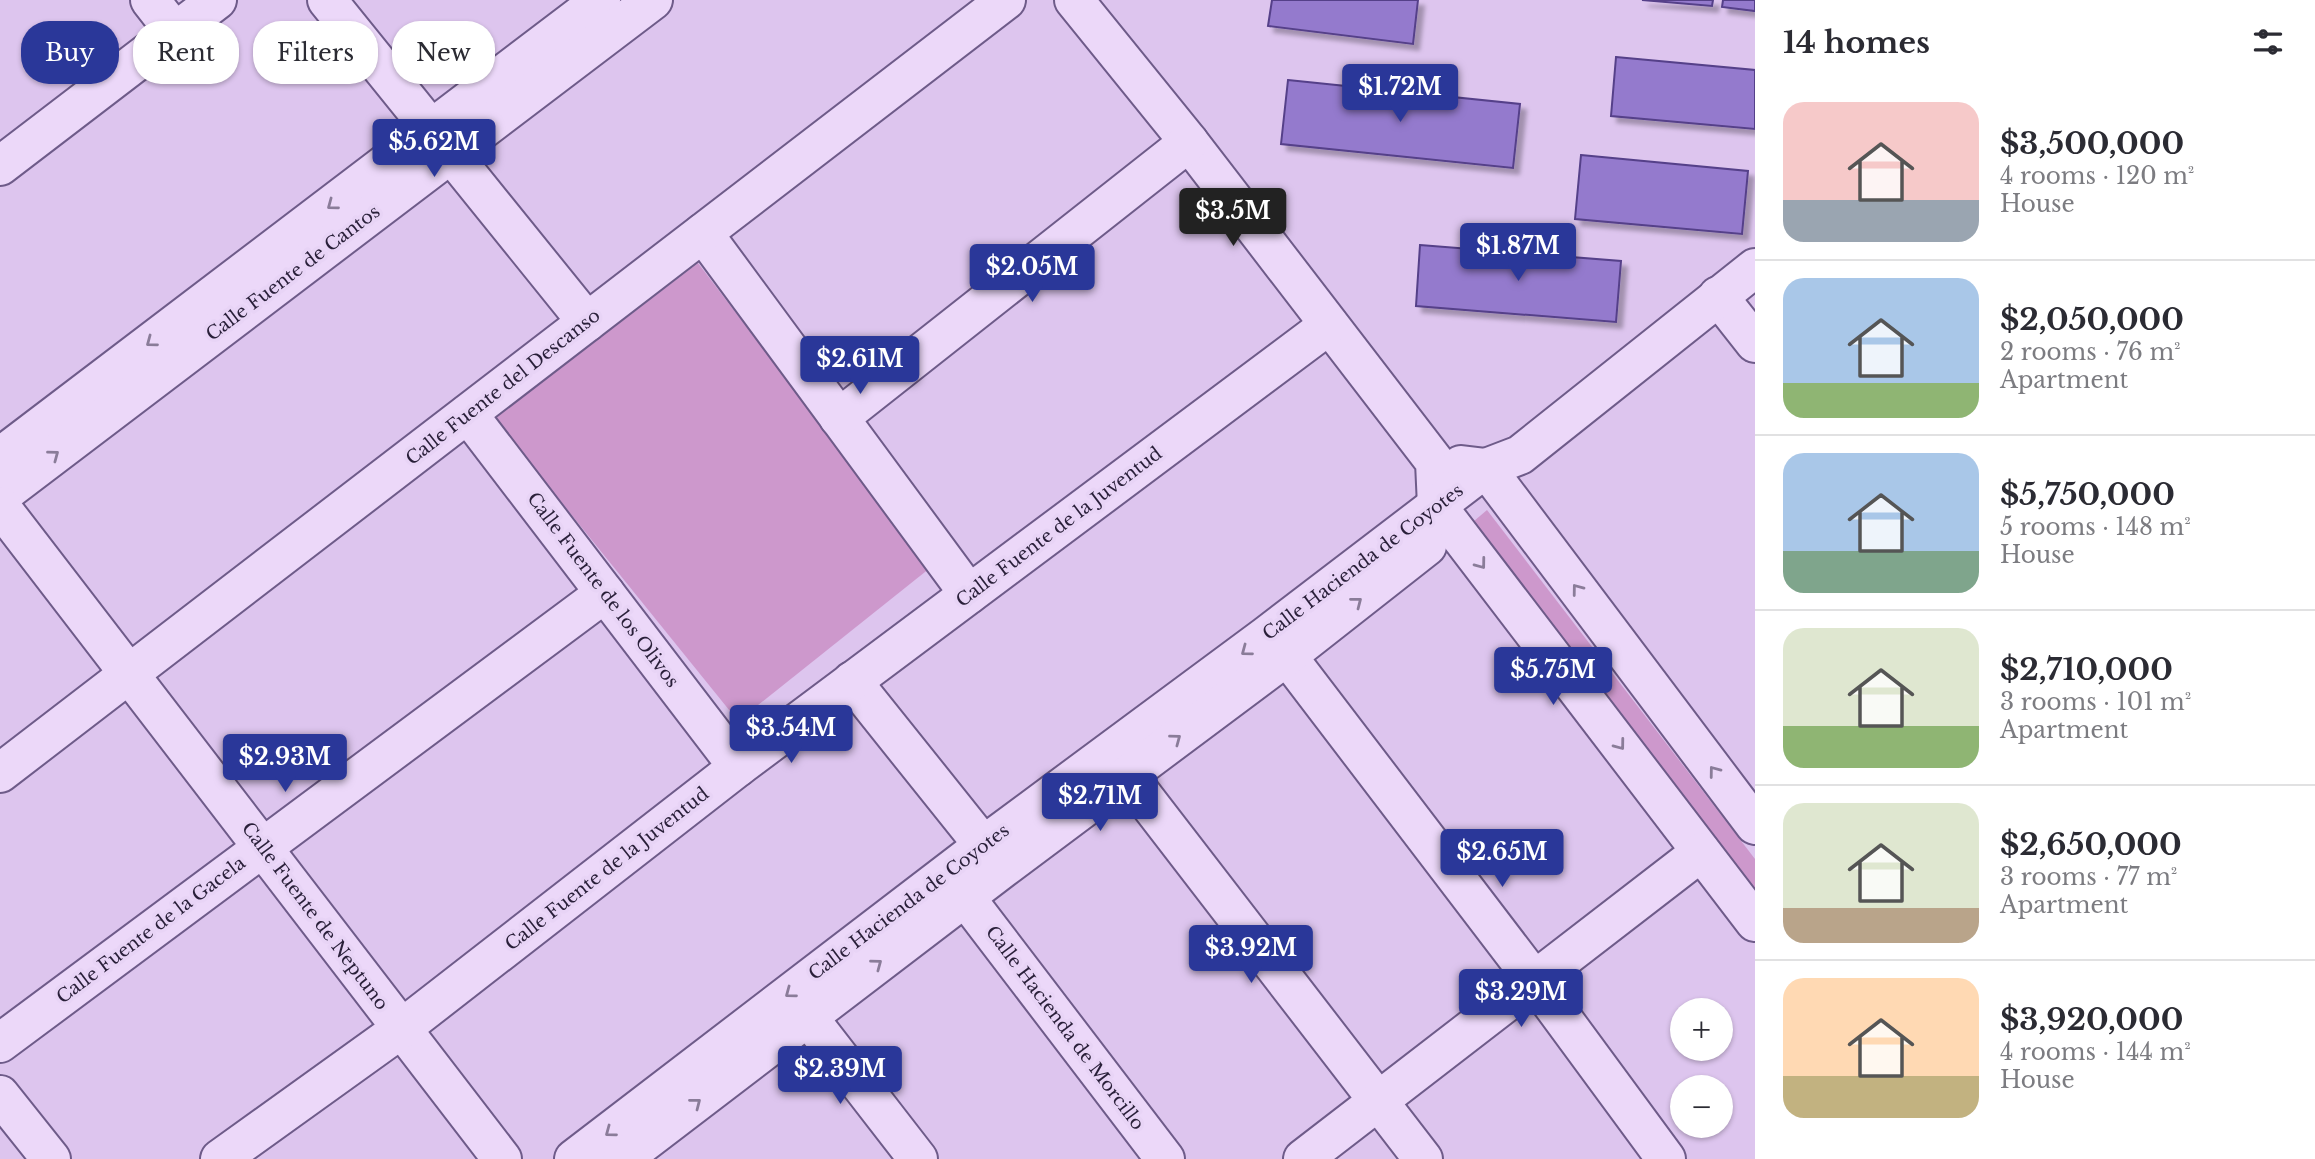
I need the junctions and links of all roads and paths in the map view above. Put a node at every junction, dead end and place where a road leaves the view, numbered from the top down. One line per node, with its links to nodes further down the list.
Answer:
1 (150, 0): 8 (street)
2 (217, 0): 9 (street)
3 (327, 0): 11 (street)
4 (601, 0): 11 (street, Calle Fuente de Cantos)
5 (653, 0): 11 (street, Calle Fuente de Cantos)
6 (1006, 0): 14 (street, Calle Fuente del Descanso)
7 (1074, 0): 12 (street)
8 (166, 21)
9 (189, 21)
10 (133, 64): 13 (street)
11 (442, 141): 17 (street); 22 (street, Calle Fuente de Cantos, one-way to 22); 25 (street, Calle Fuente de Cantos, one-way to 11)
12 (1189, 142): 18 (street); 21 (street)
13 (0, 166)
14 (704, 233): 17 (street, Calle Fuente del Descanso); 21 (street)
15 (1755, 268): 16 (street, Calle Hacienda de Coyotes)
16 (1718, 296): 19 (street); 24 (street, Calle Hacienda de Coyotes)
17 (587, 322): 20 (street, Calle Fuente del Descanso)
18 (1329, 325): 23 (street); 29 (street, Calle Fuente de la Juventud)
19 (1755, 343)
20 (468, 414): 28 (street, Calle Fuente de los Olivos); 31 (street, Calle Fuente del Descanso)
21 (839, 418): 29 (street)
22 (0, 457)
23 (1435, 462): 24 (street); 27 (street)
24 (1502, 470): 27 (street, Calle Hacienda de Coyotes); 36 (street, one-way to 24)
25 (0, 496)
26 (0, 506): 31 (street, Calle Fuente de Neptuno)
27 (1445, 516): 30 (street, Calle Hacienda de Coyotes, one-way to 27); 38 (street, one-way to 38); 39 (street, Calle Hacienda de Coyotes, one-way to 39)
28 (605, 593): 33 (street, Calle Fuente de los Olivos); 37 (street, Calle Fuente de la Gacela)
29 (969, 594): 32 (street, Calle Fuente de la Juventud)
30 (1287, 656): 35 (street, Calle Hacienda de Coyotes, one-way to 30); 42 (street)
31 (129, 674): 34 (street, Calle Fuente del Descanso); 37 (street, Calle Fuente de Neptuno)
32 (852, 681): 33 (street, Calle Fuente de la Juventud); 39 (street)
33 (738, 767): 44 (street, Calle Fuente de la Juventud)
34 (0, 774)
35 (1127, 775): 39 (street, Calle Hacienda de Coyotes); 47 (street)
36 (1754, 823)
37 (262, 847): 44 (street, Calle Fuente de Neptuno); 45 (street, Calle Fuente de la Gacela)
38 (1702, 852): 41 (street); 42 (street)
39 (993, 857): 40 (street, Calle Hacienda de Coyotes); 52 (street, Calle Hacienda de Coyotes, one-way to 52)
40 (965, 897): 43 (street, Calle Hacienda de Coyotes, one-way to 40); 54 (street, Calle Hacienda de Morcillo)
41 (1755, 922)
42 (1535, 981): 47 (street); 57 (street)
43 (808, 1017): 48 (street, Calle Hacienda de Coyotes, one-way to 43); 53 (street)
44 (401, 1028): 50 (street, Calle Fuente de la Juventud); 51 (street, Calle Fuente de Neptuno)
45 (0, 1043)
46 (0, 1094): 49 (street)
47 (1378, 1101): 55 (street); 56 (street)
48 (646, 1152)
49 (51, 1159)
50 (220, 1159)
51 (502, 1159)
52 (574, 1159)
53 (918, 1159)
54 (1165, 1159)
55 (1303, 1159)
56 (1423, 1159)
57 (1666, 1159)

